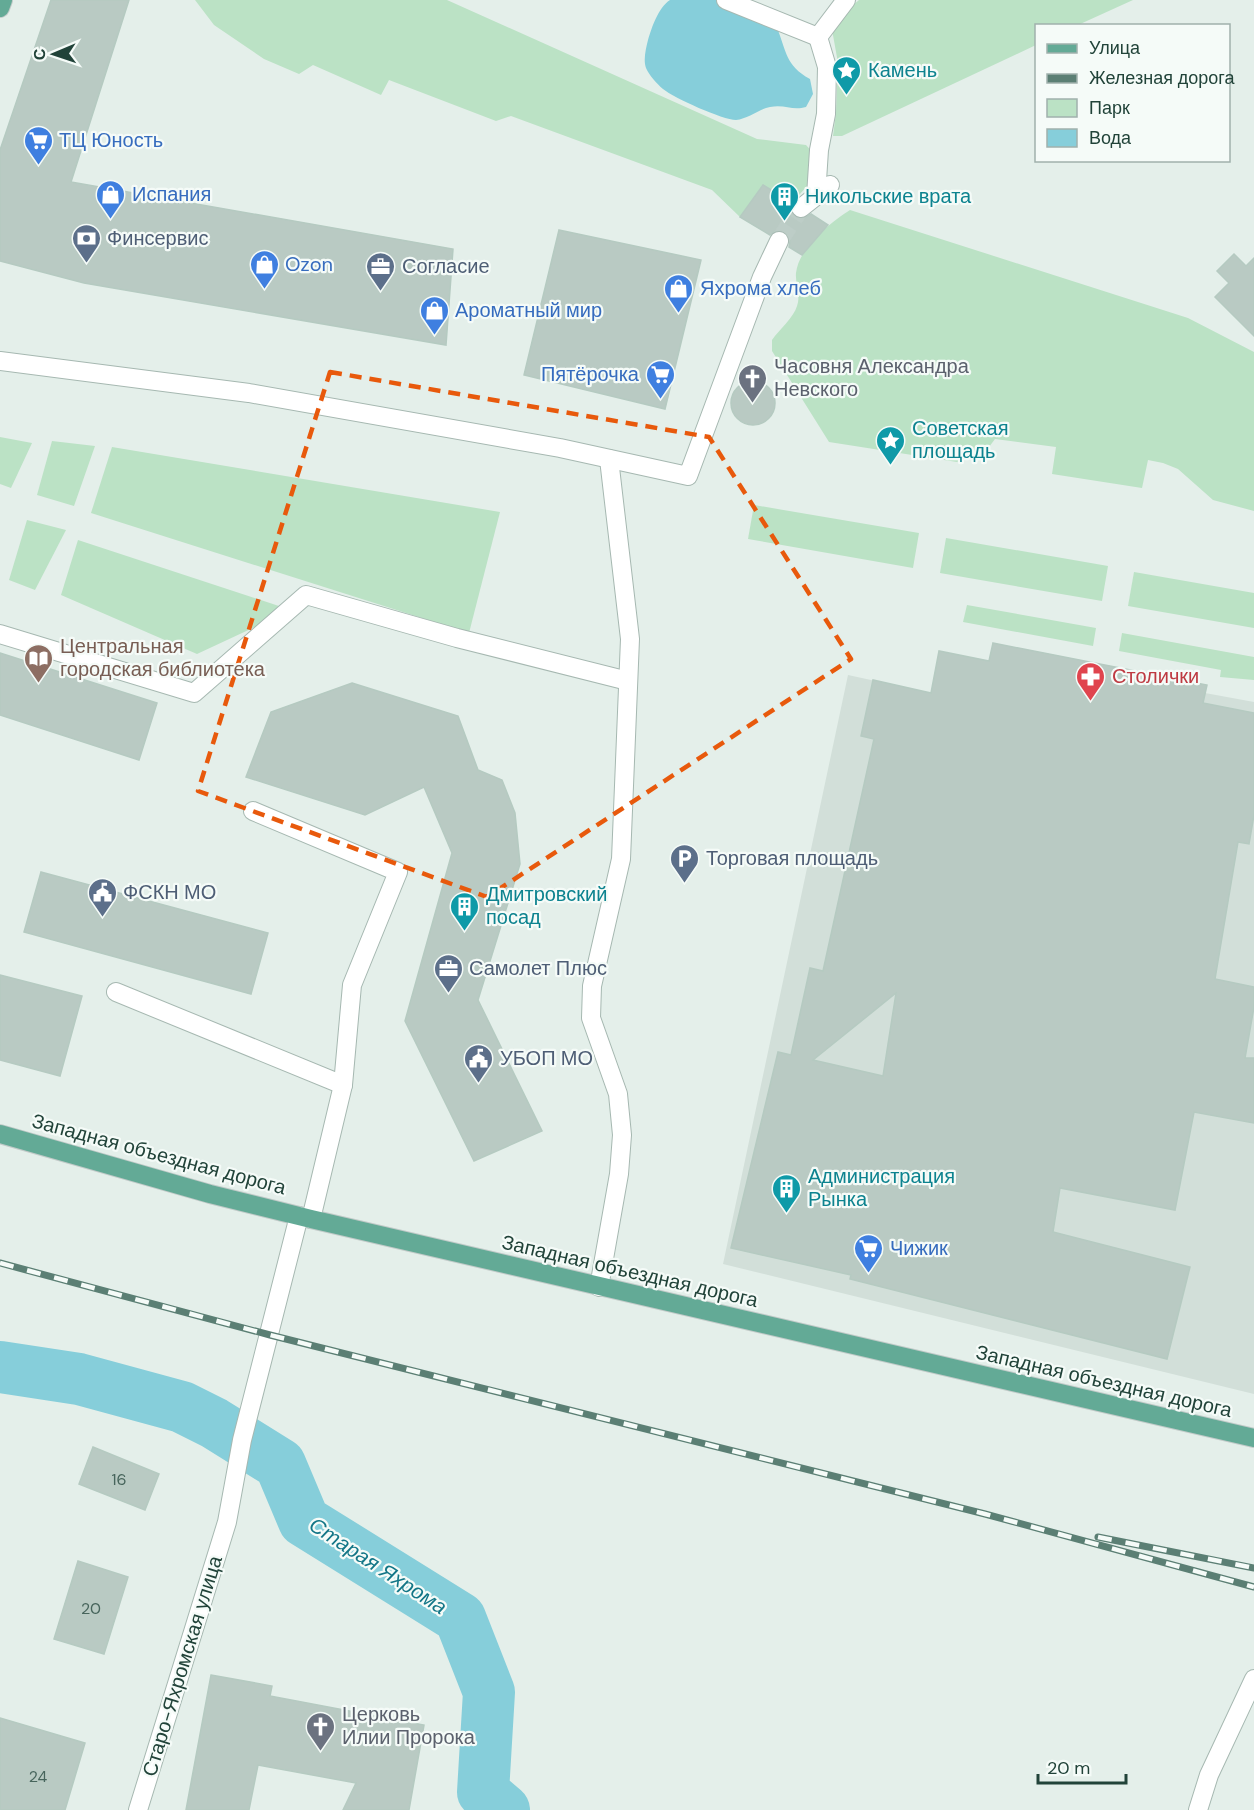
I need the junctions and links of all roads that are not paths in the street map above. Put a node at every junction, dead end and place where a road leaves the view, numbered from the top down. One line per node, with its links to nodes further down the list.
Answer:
1 (3, 0): 4 (main road)
2 (726, 0): 5 (street)
3 (846, 0): 5 (street)
4 (0, 8)
5 (818, 37): 6 (street)
6 (801, 208)
7 (779, 241): 9 (street)
8 (0, 361): 9 (street)
9 (609, 459): 11 (street)
10 (0, 634): 11 (street)
11 (628, 681): 17 (street)
12 (253, 811): 14 (street, Старо-Яхромская улица)
13 (116, 992): 14 (street)
14 (343, 1085): 16 (street, Старо-Яхромская улица)
15 (0, 1134): 16 (main road, Западная объездная дорога)
16 (305, 1217): 17 (main road, Западная объездная дорога); 20 (street, Старо-Яхромская улица)
17 (599, 1287): 18 (main road, Западная объездная дорога)
18 (1254, 1438)
19 (1254, 1679): 21 (street)
20 (138, 1810)
21 (1198, 1810)

